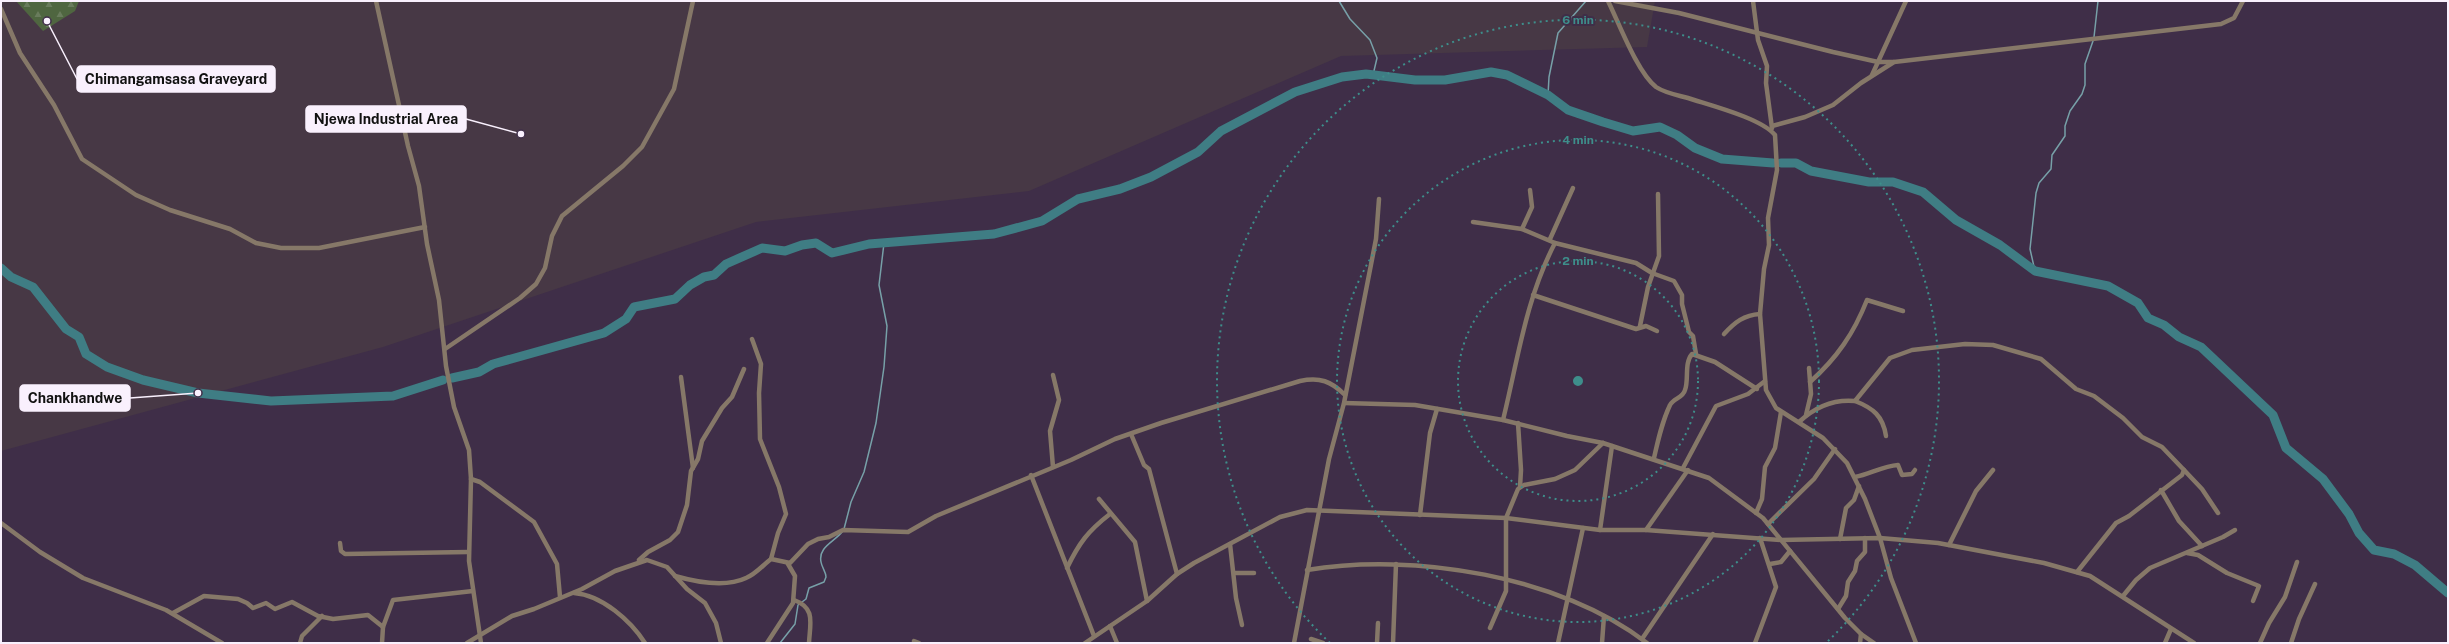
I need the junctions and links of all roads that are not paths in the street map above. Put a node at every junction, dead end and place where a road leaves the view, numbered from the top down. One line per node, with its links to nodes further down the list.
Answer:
1 (376, 1): 20 (street)
2 (693, 1): 32 (street)
3 (1608, 1): 14 (street)
4 (1615, 1): 9 (street)
5 (1753, 1): 9 (street)
6 (1906, 1): 10 (street)
7 (2244, 1): 11 (street)
8 (1, 9): 20 (street)
9 (1757, 33): 10 (street); 13 (street)
10 (1878, 62): 11 (street); 12 (street)
11 (1894, 62): 12 (street)
12 (1872, 75): 13 (street)
13 (1772, 126): 14 (street)
14 (1772, 131): 27 (street)
15 (1573, 188): 22 (street)
16 (1530, 190): 21 (street)
17 (1658, 194): 24 (street)
18 (1379, 200): 41 (street)
19 (1473, 222): 21 (street)
20 (425, 227): 32 (street)
21 (1522, 229): 22 (street)
22 (1550, 239): 23 (street)
23 (1555, 243): 24 (street); 25 (street)
24 (1652, 273): 28 (street); 33 (street)
25 (1533, 295): 28 (street); 47 (street)
26 (1903, 311): 39 (street)
27 (1760, 314): 30 (street); 38 (street)
28 (1640, 326): 29 (street)
29 (1657, 331)
30 (1724, 334)
31 (752, 339): 95 (street)
32 (445, 350): 65 (street)
33 (1696, 354): 40 (street); 55 (street)
34 (1809, 368): 39 (street)
35 (744, 369): 57 (street)
36 (1053, 374): 56 (street)
37 (681, 377): 57 (street)
38 (1765, 381): 40 (street); 45 (street)
39 (1810, 382): 46 (street)
40 (1757, 389): 58 (street)
41 (1345, 395): 43 (street); 50 (street)
42 (1855, 401): 46 (street); 51 (street); 62 (street)
43 (1344, 403): 44 (street); 70 (street)
44 (1437, 409): 47 (street); 74 (street)
45 (1782, 412): 48 (street); 71 (street)
46 (1806, 415): 48 (street)
47 (1503, 420): 49 (street)
48 (1799, 422): 54 (street)
49 (1518, 423): 52 (street); 67 (street)
50 (1131, 434): 56 (street); 106 (street)
51 (1886, 436)
52 (1603, 443): 53 (street); 67 (street)
53 (1612, 446): 55 (street); 79 (street)
54 (1835, 449): 64 (street); 77 (street)
55 (1654, 458): 58 (street)
56 (1053, 467): 63 (street)
57 (693, 468): 96 (street)
58 (1683, 468): 59 (street)
59 (1688, 470): 71 (street); 80 (street)
60 (1915, 470): 64 (street)
61 (1992, 470): 90 (street)
62 (2184, 470): 68 (street); 72 (street)
63 (1031, 475): 98 (street); 101 (street)
64 (1855, 477): 66 (street)
65 (471, 478): 93 (street); 113 (street)
66 (1859, 486): 85 (street); 86 (street)
67 (1520, 487): 75 (street)
68 (2161, 490): 91 (street); 103 (street)
69 (1098, 499): 73 (street)
70 (1319, 510): 74 (street); 89 (street); 102 (street)
71 (1756, 513): 77 (street)
72 (2218, 513)
73 (1110, 514): 101 (street); 115 (street)
74 (1420, 514): 75 (street)
75 (1506, 518): 78 (street); 108 (street)
76 (1, 523): 119 (street)
77 (1768, 524): 87 (street)
78 (1582, 528): 79 (street); 116 (street)
79 (1600, 530): 80 (street)
80 (1646, 530): 82 (street)
81 (2235, 530): 91 (street)
82 (1713, 534): 83 (street); 132 (street)
83 (1760, 538): 87 (street); 100 (street)
84 (1865, 538): 85 (street); 86 (street); 118 (street)
85 (1880, 538): 90 (street); 154 (street)
86 (1840, 539): 87 (street)
87 (1781, 540): 92 (street)
88 (340, 543): 93 (street)
89 (1230, 544): 104 (street); 106 (street)
90 (1949, 545): 103 (street)
91 (2202, 546): 94 (street)
92 (1790, 551): 100 (street); 118 (street)
93 (468, 552): 110 (street)
94 (2187, 553): 112 (street); 117 (street)
95 (771, 559): 98 (street); 107 (street)
96 (638, 561): 107 (street); 111 (street)
97 (2297, 562): 157 (street)
98 (788, 564): 114 (street)
99 (1396, 564): 102 (street); 108 (street); 147 (street)
100 (1770, 564): 151 (street)
101 (1067, 568): 130 (street)
102 (1307, 570): 144 (street)
103 (2077, 572): 112 (street)
104 (1234, 573): 105 (street); 123 (street)
105 (1254, 573)
106 (1177, 574): 115 (street)
107 (675, 576): 139 (street)
108 (1508, 580): 116 (street); 126 (street)
109 (2315, 584): 158 (street)
110 (473, 591): 125 (street); 128 (street)
111 (573, 593): 113 (street); 138 (street)
112 (2123, 596): 127 (street)
113 (560, 597): 128 (street)
114 (794, 600): 140 (street); 141 (street)
115 (1146, 601): 124 (street)
116 (1568, 601): 121 (street); 148 (street)
117 (2253, 602)
118 (1838, 609): 129 (street)
119 (173, 613): 120 (street); 133 (street)
120 (322, 616): 125 (street); 134 (street)
121 (1604, 616): 132 (street); 149 (street)
122 (1378, 623): 146 (street)
123 (1242, 625)
124 (1110, 626): 130 (street); 143 (street)
125 (383, 627): 135 (street)
126 (1490, 628)
127 (2171, 629): 155 (street); 156 (street)
128 (481, 633): 136 (street); 137 (street)
129 (1861, 634): 152 (street); 153 (street)
130 (1094, 636): 142 (street)
131 (1311, 639): 145 (street)
132 (1642, 639): 150 (street)
133 (222, 643)
134 (300, 643)
135 (382, 643)
136 (467, 643)
137 (481, 643)
138 (645, 643)
139 (721, 643)
140 (767, 643)
141 (809, 643)
142 (1085, 643)
143 (1117, 643)
144 (1294, 643)
145 (1323, 643)
146 (1377, 643)
147 (1393, 643)
148 (1558, 643)
149 (1602, 643)
150 (1647, 643)
151 (1755, 643)
152 (1860, 643)
153 (1874, 643)
154 (1916, 643)
155 (2165, 643)
156 (2194, 643)
157 (2260, 643)
158 (2291, 643)

